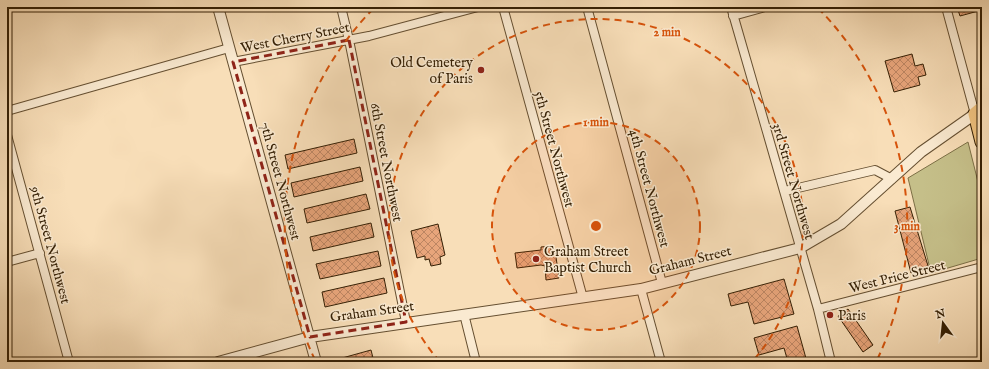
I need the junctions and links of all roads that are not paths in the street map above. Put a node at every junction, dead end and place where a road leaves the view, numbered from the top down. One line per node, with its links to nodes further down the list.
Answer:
1 (218, 7): 11 (street, 7th Street Northwest)
2 (341, 7): 10 (street, 6th Street Northwest)
3 (478, 7): 10 (street, West Cherry Street)
4 (503, 7): 25 (street, 5th Street Northwest)
5 (587, 7): 23 (street, 4th Street Northwest)
6 (731, 7): 9 (street, 3rd Street Northwest)
7 (765, 7): 9 (street)
8 (946, 7): 14 (street)
9 (733, 16): 18 (street, 3rd Street Northwest)
10 (349, 40): 12 (street, West Cherry Street); 28 (street, 6th Street Northwest)
11 (230, 48): 12 (street, 7th Street Northwest); 13 (street, West Cherry Street)
12 (233, 62): 29 (street, 7th Street Northwest)
13 (7, 111)
14 (978, 111): 16 (main road); 17 (street, Graham Street)
15 (7, 135): 20 (street, 9th Street Northwest)
16 (982, 142)
17 (892, 179): 18 (street); 19 (street, Graham Street)
18 (785, 191): 19 (street, 3rd Street Northwest)
19 (800, 248): 23 (street, Graham Street); 26 (street, 3rd Street Northwest)
20 (40, 253): 21 (street); 30 (street, 9th Street Northwest)
21 (7, 262)
22 (982, 267): 26 (street, West Price Street)
23 (662, 283): 24 (street, Graham Street)
24 (641, 289): 25 (street, Graham Street); 34 (street)
25 (583, 298): 27 (street, Graham Street)
26 (818, 309): 35 (street, 3rd Street Northwest)
27 (464, 314): 28 (street, Graham Street); 33 (street)
28 (406, 322): 29 (street, Graham Street)
29 (310, 336): 31 (street, Graham Street); 32 (street, 7th Street Northwest)
30 (69, 362)
31 (218, 362)
32 (316, 362)
33 (476, 362)
34 (661, 362)
35 (831, 362)

